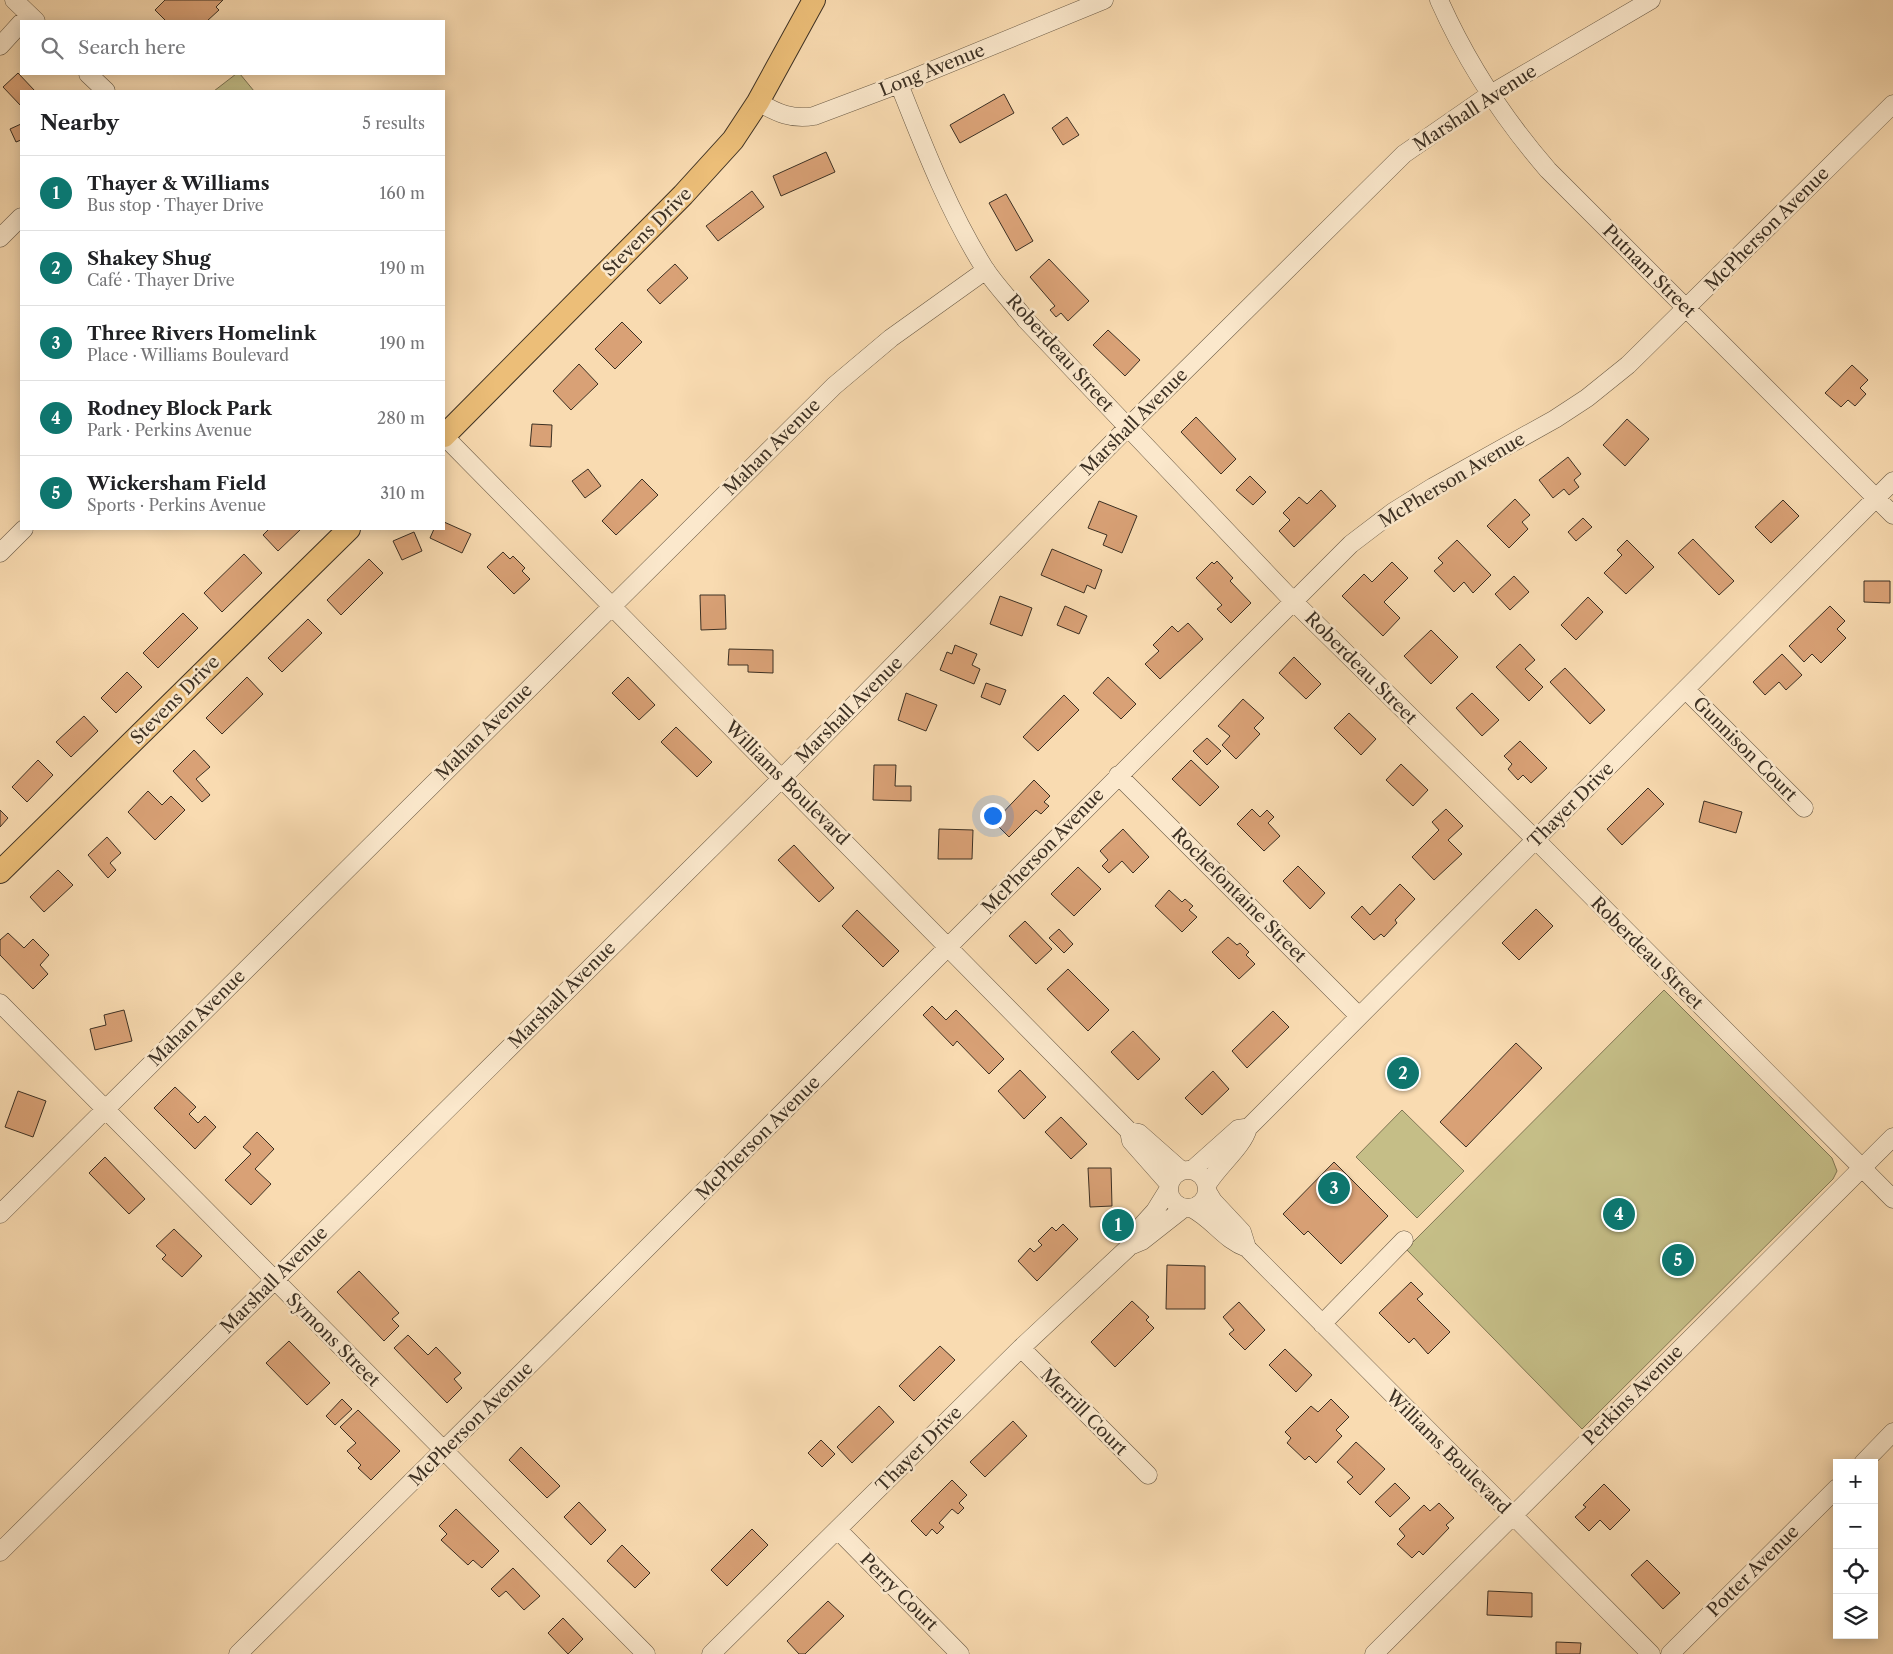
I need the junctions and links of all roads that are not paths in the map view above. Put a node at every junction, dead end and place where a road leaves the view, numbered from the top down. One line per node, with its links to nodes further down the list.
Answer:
1 (14, 0): 6 (street)
2 (814, 0): 13 (main road, Stevens Drive)
3 (1104, 0): 10 (street, Long Avenue)
4 (1439, 0): 12 (street, Putnam Street)
5 (1651, 0): 12 (street, Marshall Avenue)
6 (27, 20)
7 (20, 27): 8 (street)
8 (0, 46)
9 (89, 75): 11 (street)
10 (899, 84): 13 (street, Long Avenue); 17 (street, Roberdeau Street)
11 (105, 90)
12 (1489, 94): 18 (street, Putnam Street); 19 (street, Marshall Avenue)
13 (758, 102): 20 (main road, Stevens Drive)
14 (1893, 104): 18 (street, McPherson Avenue)
15 (20, 218): 16 (street)
16 (0, 238)
17 (986, 270): 19 (street, Roberdeau Street); 29 (street, Mahan Avenue)
18 (1687, 309): 23 (street, Putnam Street); 28 (street, McPherson Avenue)
19 (1128, 427): 28 (street, Roberdeau Street); 32 (street, Marshall Avenue)
20 (445, 435)
21 (445, 437): 29 (street, Williams Boulevard)
22 (1893, 481): 23 (street, Thayer Drive)
23 (1876, 498): 24 (street, Putnam Street); 30 (street, Thayer Drive)
24 (1893, 515)
25 (23, 530): 27 (street)
26 (348, 530): 35 (main road, Stevens Drive)
27 (0, 553)
28 (1294, 602): 31 (street, McPherson Avenue); 34 (street, Roberdeau Street)
29 (611, 607): 32 (street, Williams Boulevard); 39 (street, Mahan Avenue)
30 (1686, 690): 33 (street, Gunnison Court); 34 (street, Thayer Drive)
31 (1118, 775): 36 (street, McPherson Avenue); 38 (street, Rochefontaine Street)
32 (782, 778): 36 (street, Williams Boulevard); 53 (street, Marshall Avenue)
33 (1804, 808)
34 (1536, 840): 38 (street, Thayer Drive); 43 (street, Roberdeau Street)
35 (0, 872)
36 (949, 948): 41 (street, Williams Boulevard); 57 (street, McPherson Avenue)
37 (0, 1003): 39 (street, Symons Street)
38 (1359, 1016): 40 (street, Thayer Drive)
39 (105, 1110): 49 (street, Mahan Avenue); 53 (street, Symons Street)
40 (1248, 1128): 44 (street, Thayer Drive); 46 (street, Thayer Drive)
41 (1129, 1131): 44 (street, Williams Boulevard); 45 (street, Williams Boulevard)
42 (1893, 1137): 43 (street, Perkins Avenue)
43 (1862, 1168): 47 (street, Roberdeau Street); 61 (street, Perkins Avenue)
44 (1187, 1170): 45 (street); 46 (street)
45 (1169, 1187): 48 (street); 51 (street, Thayer Drive)
46 (1207, 1188): 48 (street); 52 (street, Williams Boulevard)
47 (1893, 1199)
48 (1187, 1208): 51 (street, Thayer Drive); 52 (street, Williams Boulevard)
49 (0, 1214)
50 (1404, 1240): 54 (street)
51 (1130, 1246): 55 (street, Thayer Drive)
52 (1247, 1248): 54 (street, Williams Boulevard)
53 (274, 1281): 57 (street, Symons Street); 63 (street, Marshall Avenue)
54 (1322, 1324): 61 (street, Williams Boulevard)
55 (1021, 1348): 59 (street, Merrill Court); 62 (street, Thayer Drive)
56 (1893, 1432): 58 (street)
57 (444, 1451): 64 (street, McPherson Avenue); 65 (street, Symons Street)
58 (1866, 1459)
59 (1148, 1475)
60 (1833, 1492): 70 (street, Potter Avenue)
61 (1512, 1516): 68 (street, Perkins Avenue); 69 (street, Williams Boulevard)
62 (838, 1530): 66 (street, Thayer Drive); 67 (street, Perry Court)
63 (0, 1552)
64 (238, 1654)
65 (646, 1654)
66 (711, 1654)
67 (960, 1654)
68 (1374, 1654)
69 (1651, 1654)
70 (1670, 1654)

